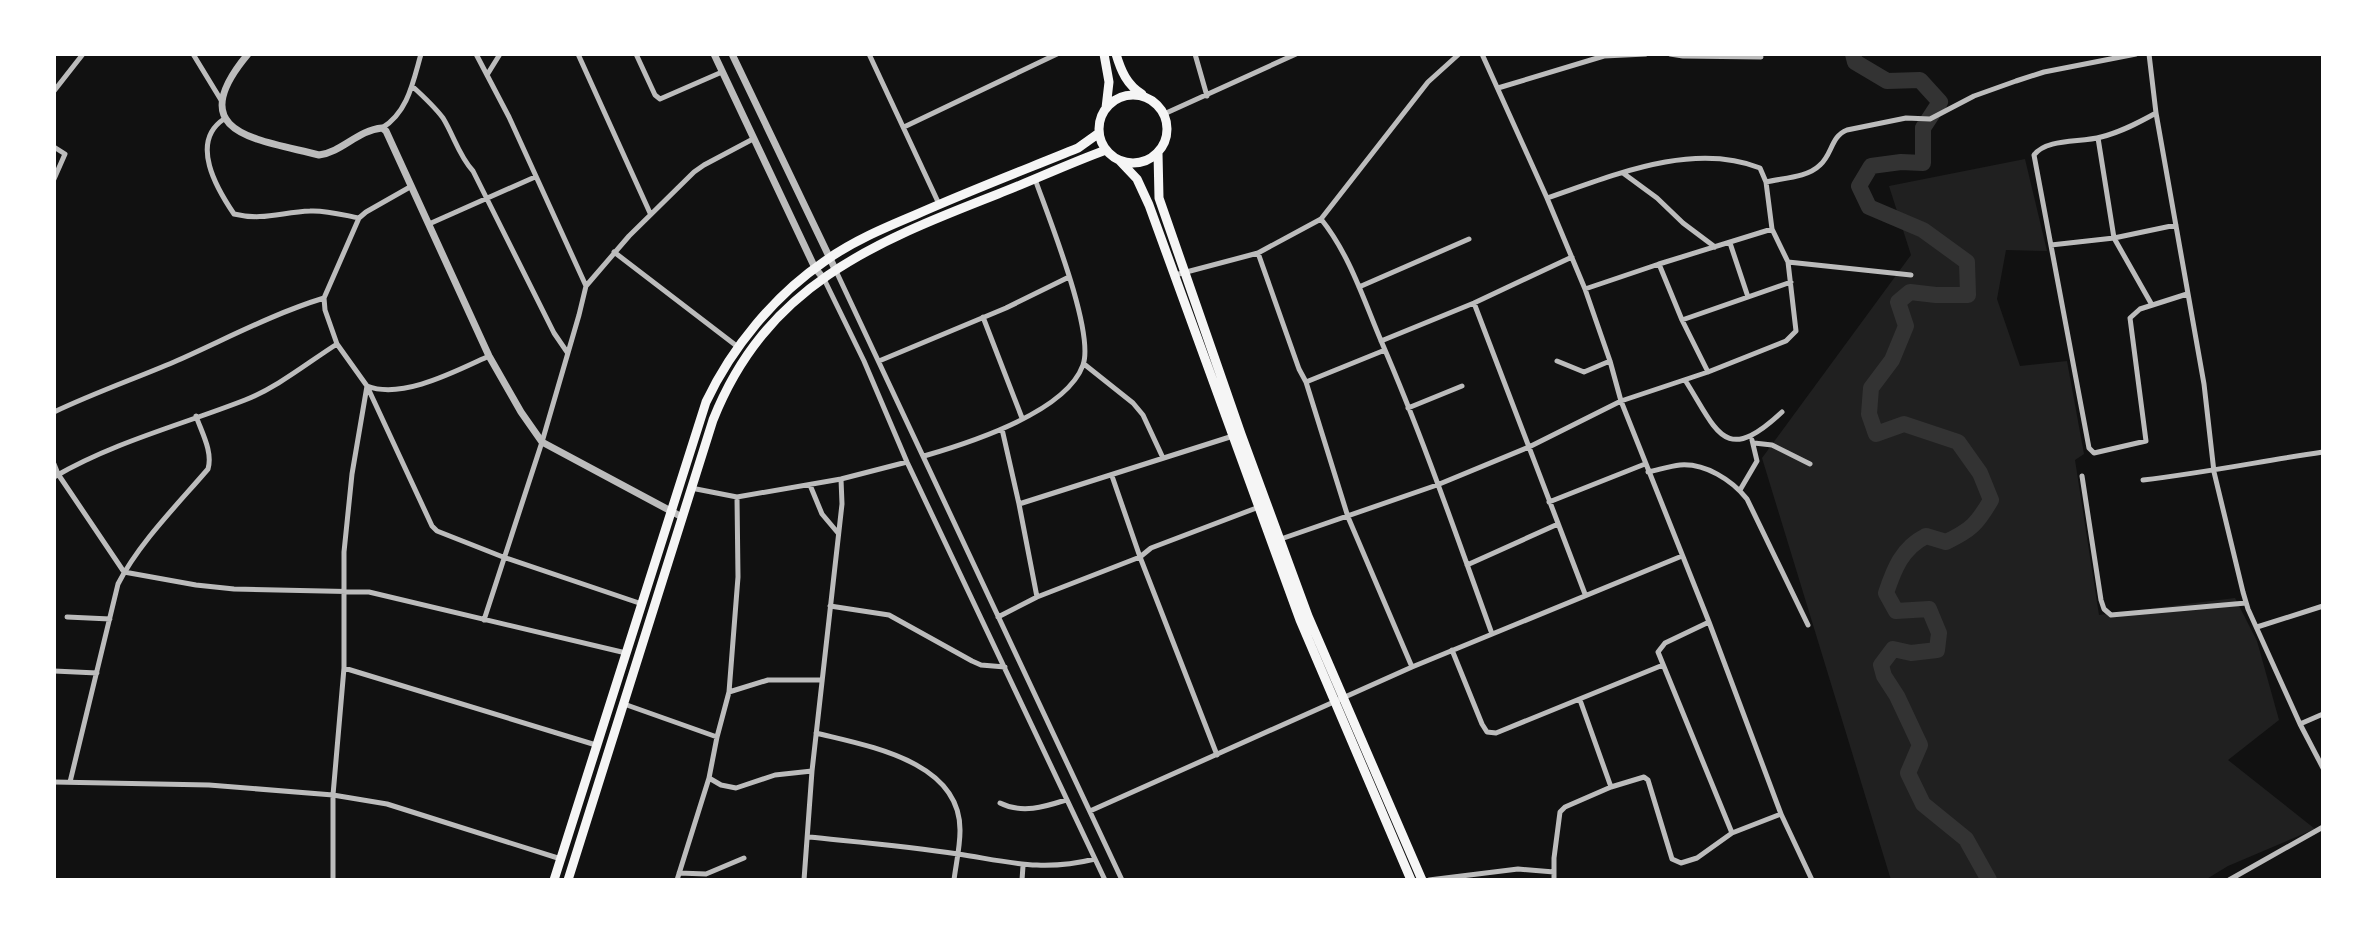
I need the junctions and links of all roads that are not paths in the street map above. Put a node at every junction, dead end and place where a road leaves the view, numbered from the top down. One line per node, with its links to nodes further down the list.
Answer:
1 (83, 54): 30 (street)
2 (193, 54): 33 (street)
3 (248, 54): 33 (street)
4 (421, 54): 28 (street)
5 (476, 54): 27 (street)
6 (500, 54): 27 (street)
7 (579, 54): 56 (street)
8 (636, 54): 26 (street)
9 (713, 54): 26 (street)
10 (732, 54): 70 (street)
11 (880, 54): 23 (street)
12 (1057, 54): 38 (street)
13 (1104, 54): 34 (main road)
14 (1116, 54): 32 (main road)
15 (1195, 54): 31 (street)
16 (1296, 54): 24 (street)
17 (1459, 54): 58 (street)
18 (1482, 54): 29 (street)
19 (1646, 54): 29 (street)
20 (1670, 54): 25 (street)
21 (2136, 54): 51 (street)
22 (2149, 54): 35 (street)
23 (870, 56): 38 (street)
24 (1289, 56): 31 (street)
25 (1761, 57)
26 (722, 72): 42 (street)
27 (487, 75): 48 (street)
28 (412, 86): 39 (street); 54 (street)
29 (1497, 88): 53 (street)
30 (54, 91)
31 (1207, 96): 36 (street)
32 (1150, 98): 34 (main road); 36 (main road)
33 (221, 100): 37 (street)
34 (1106, 108): 40 (main road)
35 (2156, 113): 41 (street); 60 (street)
36 (1164, 114): 45 (main road)
37 (224, 119): 39 (street); 57 (street)
38 (904, 127): 55 (street)
39 (382, 128): 52 (street)
40 (1099, 133): 44 (main road); 55 (main road)
41 (2098, 138): 62 (street); 65 (street)
42 (753, 139): 56 (street); 73 (street)
43 (54, 147): 50 (street)
44 (1106, 150): 46 (main road); 49 (main road)
45 (1158, 153): 46 (main road); 75 (main road)
46 (1119, 160): 75 (main road)
47 (1623, 173): 51 (street); 53 (street); 66 (street)
48 (535, 177): 54 (street); 80 (street)
49 (1035, 179): 74 (main road); 77 (street)
50 (54, 180)
51 (1766, 182): 61 (street)
52 (410, 187): 57 (street); 59 (street)
53 (1547, 198): 69 (street)
54 (487, 199): 59 (street); 94 (street)
55 (939, 204): 70 (main road)
56 (650, 214): 67 (street)
57 (359, 218): 85 (street)
58 (1321, 219): 68 (street); 81 (street)
59 (429, 224): 95 (street)
60 (2176, 225): 62 (street); 83 (street)
61 (1772, 229): 64 (street); 71 (street)
62 (2114, 238): 65 (street); 87 (street)
63 (1469, 239): 81 (street)
64 (1730, 243): 66 (street); 84 (street)
65 (2051, 245): 87 (street)
66 (1716, 247): 72 (street)
67 (614, 252): 80 (street); 92 (street)
68 (1258, 253): 75 (street); 102 (street)
69 (1572, 257): 82 (street); 86 (street)
70 (829, 258): 73 (main road); 74 (street)
71 (1788, 262): 76 (street); 79 (street)
72 (1659, 264): 82 (street); 89 (street)
73 (815, 268): 78 (street); 92 (main road)
74 (836, 271): 78 (main road); 96 (street)
75 (1179, 273): 112 (main road); 113 (main road)
76 (1911, 275)
77 (1069, 277): 88 (street); 99 (street)
78 (824, 279): 120 (street); 133 (main road)
79 (1791, 282): 84 (street); 100 (street)
80 (586, 286): 94 (street)
81 (1359, 287): 90 (street)
82 (1585, 289): 98 (street)
83 (2188, 294): 87 (street); 125 (street)
84 (1748, 297): 89 (street)
85 (324, 298): 91 (street); 107 (street)
86 (1474, 303): 90 (street); 116 (street)
87 (2152, 306)
88 (983, 317): 96 (street); 110 (street)
89 (1682, 320): 100 (street)
90 (1381, 341): 93 (street)
91 (337, 344): 103 (street); 109 (street)
92 (738, 347): 140 (main road)
93 (1385, 350): 102 (street); 106 (street)
94 (568, 352): 115 (street)
95 (489, 356): 103 (street); 115 (street)
96 (879, 360): 118 (street)
97 (1557, 360): 98 (street)
98 (1610, 361): 105 (street)
99 (1084, 364): 110 (street); 119 (street)
100 (1708, 372): 101 (street)
101 (1685, 380): 105 (street); 114 (street)
102 (1306, 382): 142 (street)
103 (367, 386): 148 (street); 152 (street)
104 (1462, 386): 106 (street)
105 (1621, 401): 116 (street); 122 (street)
106 (1408, 408): 132 (street)
107 (54, 412)
108 (1782, 412): 114 (street)
109 (196, 416): 126 (street); 151 (street)
110 (1022, 418): 111 (street)
111 (1002, 429): 118 (street); 137 (street)
112 (1241, 433): 113 (street); 138 (main road)
113 (1231, 436): 119 (street); 139 (main road)
114 (1752, 440): 123 (street); 134 (street)
115 (542, 442): 140 (street); 148 (street)
116 (1529, 447): 132 (street); 136 (street)
117 (2323, 452): 125 (street)
118 (924, 456): 160 (street)
119 (1163, 458): 127 (street)
120 (907, 462): 129 (street); 170 (street)
121 (54, 464): 126 (street)
122 (1645, 464): 124 (street); 136 (street)
123 (1810, 464)
124 (1648, 472): 134 (street); 147 (street)
125 (2214, 472): 130 (street); 155 (street)
126 (56, 475): 151 (street)
127 (1112, 476): 137 (street); 149 (street)
128 (2082, 476): 155 (street)
129 (841, 479): 131 (street); 144 (street)
130 (2143, 480)
131 (810, 485): 135 (street); 144 (street)
132 (1437, 485): 142 (street); 150 (street)
133 (691, 488): 135 (street); 141 (main road)
134 (1740, 490): 164 (street)
135 (737, 497): 176 (street)
136 (1549, 502): 143 (street)
137 (1019, 504): 154 (street)
138 (1268, 505): 139 (street); 145 (main road)
139 (1257, 508): 146 (main road); 149 (street)
140 (670, 512): 141 (street); 156 (main road)
141 (682, 517): 179 (main road)
142 (1348, 517): 145 (street); 171 (street)
143 (1558, 524): 150 (street); 153 (street)
144 (838, 533): 157 (street)
145 (1280, 539): 146 (street); 177 (main road)
146 (1270, 543): 177 (main road)
147 (1682, 556): 153 (street); 163 (street)
148 (503, 557): 156 (street); 162 (street)
149 (1140, 557): 154 (street); 185 (street)
150 (1467, 565): 166 (street)
151 (124, 572): 152 (street); 161 (street)
152 (342, 592): 162 (street); 172 (street)
153 (1585, 594): 166 (street)
154 (1037, 597): 160 (street)
155 (2246, 603): 165 (street)
156 (642, 604): 168 (main road)
157 (831, 606): 170 (street); 175 (street)
158 (2323, 606): 165 (street)
159 (67, 617): 161 (street)
160 (998, 617): 195 (street)
161 (110, 619): 174 (street)
162 (484, 620): 168 (street)
163 (1709, 622): 169 (street); 196 (street)
164 (1808, 625)
165 (2257, 627): 181 (street)
166 (1492, 634): 167 (street)
167 (1452, 650): 171 (street); 178 (street)
168 (626, 653): 184 (main road)
169 (1663, 665): 178 (street); 198 (street)
170 (1005, 667): 193 (street)
171 (1412, 667): 177 (street)
172 (344, 668): 184 (street); 192 (street)
173 (54, 671): 174 (street)
174 (97, 673): 190 (street)
175 (822, 680): 176 (street); 182 (street)
176 (729, 692): 183 (street)
177 (1338, 699): 185 (street); 216 (main road); 217 (main road)
178 (1580, 700): 191 (street)
179 (623, 704): 183 (street); 210 (main road)
180 (2323, 714): 181 (street)
181 (2300, 724): 186 (street)
182 (816, 733): 187 (street); 200 (street)
183 (716, 737): 188 (street)
184 (596, 745): 202 (main road)
185 (1217, 755): 195 (street)
186 (2323, 768)
187 (812, 771): 188 (street); 199 (street)
188 (709, 778): 206 (street)
189 (54, 782): 190 (street)
190 (70, 782): 192 (street)
191 (1611, 787): 198 (street); 207 (street)
192 (333, 795): 202 (street); 208 (street)
193 (1066, 800): 194 (street); 203 (street)
194 (1000, 803)
195 (1090, 811): 215 (street)
196 (1781, 814): 198 (street); 219 (street)
197 (2323, 827): 205 (street)
198 (1732, 833)
199 (809, 837): 200 (street); 211 (street)
200 (957, 854): 204 (street); 212 (street)
201 (744, 858): 206 (street)
202 (561, 859): 209 (main road)
203 (1095, 859): 204 (street); 214 (street)
204 (1023, 866): 213 (street)
205 (2248, 870): 220 (street); 221 (street)
206 (678, 876)
207 (1554, 876): 218 (street)
208 (333, 880)
209 (554, 880)
210 (568, 880)
211 (804, 880)
212 (954, 880)
213 (1022, 880)
214 (1105, 880)
215 (1122, 880)
216 (1411, 880)
217 (1422, 880)
218 (1429, 880)
219 (1812, 880)
220 (2229, 880)
221 (2252, 880)

